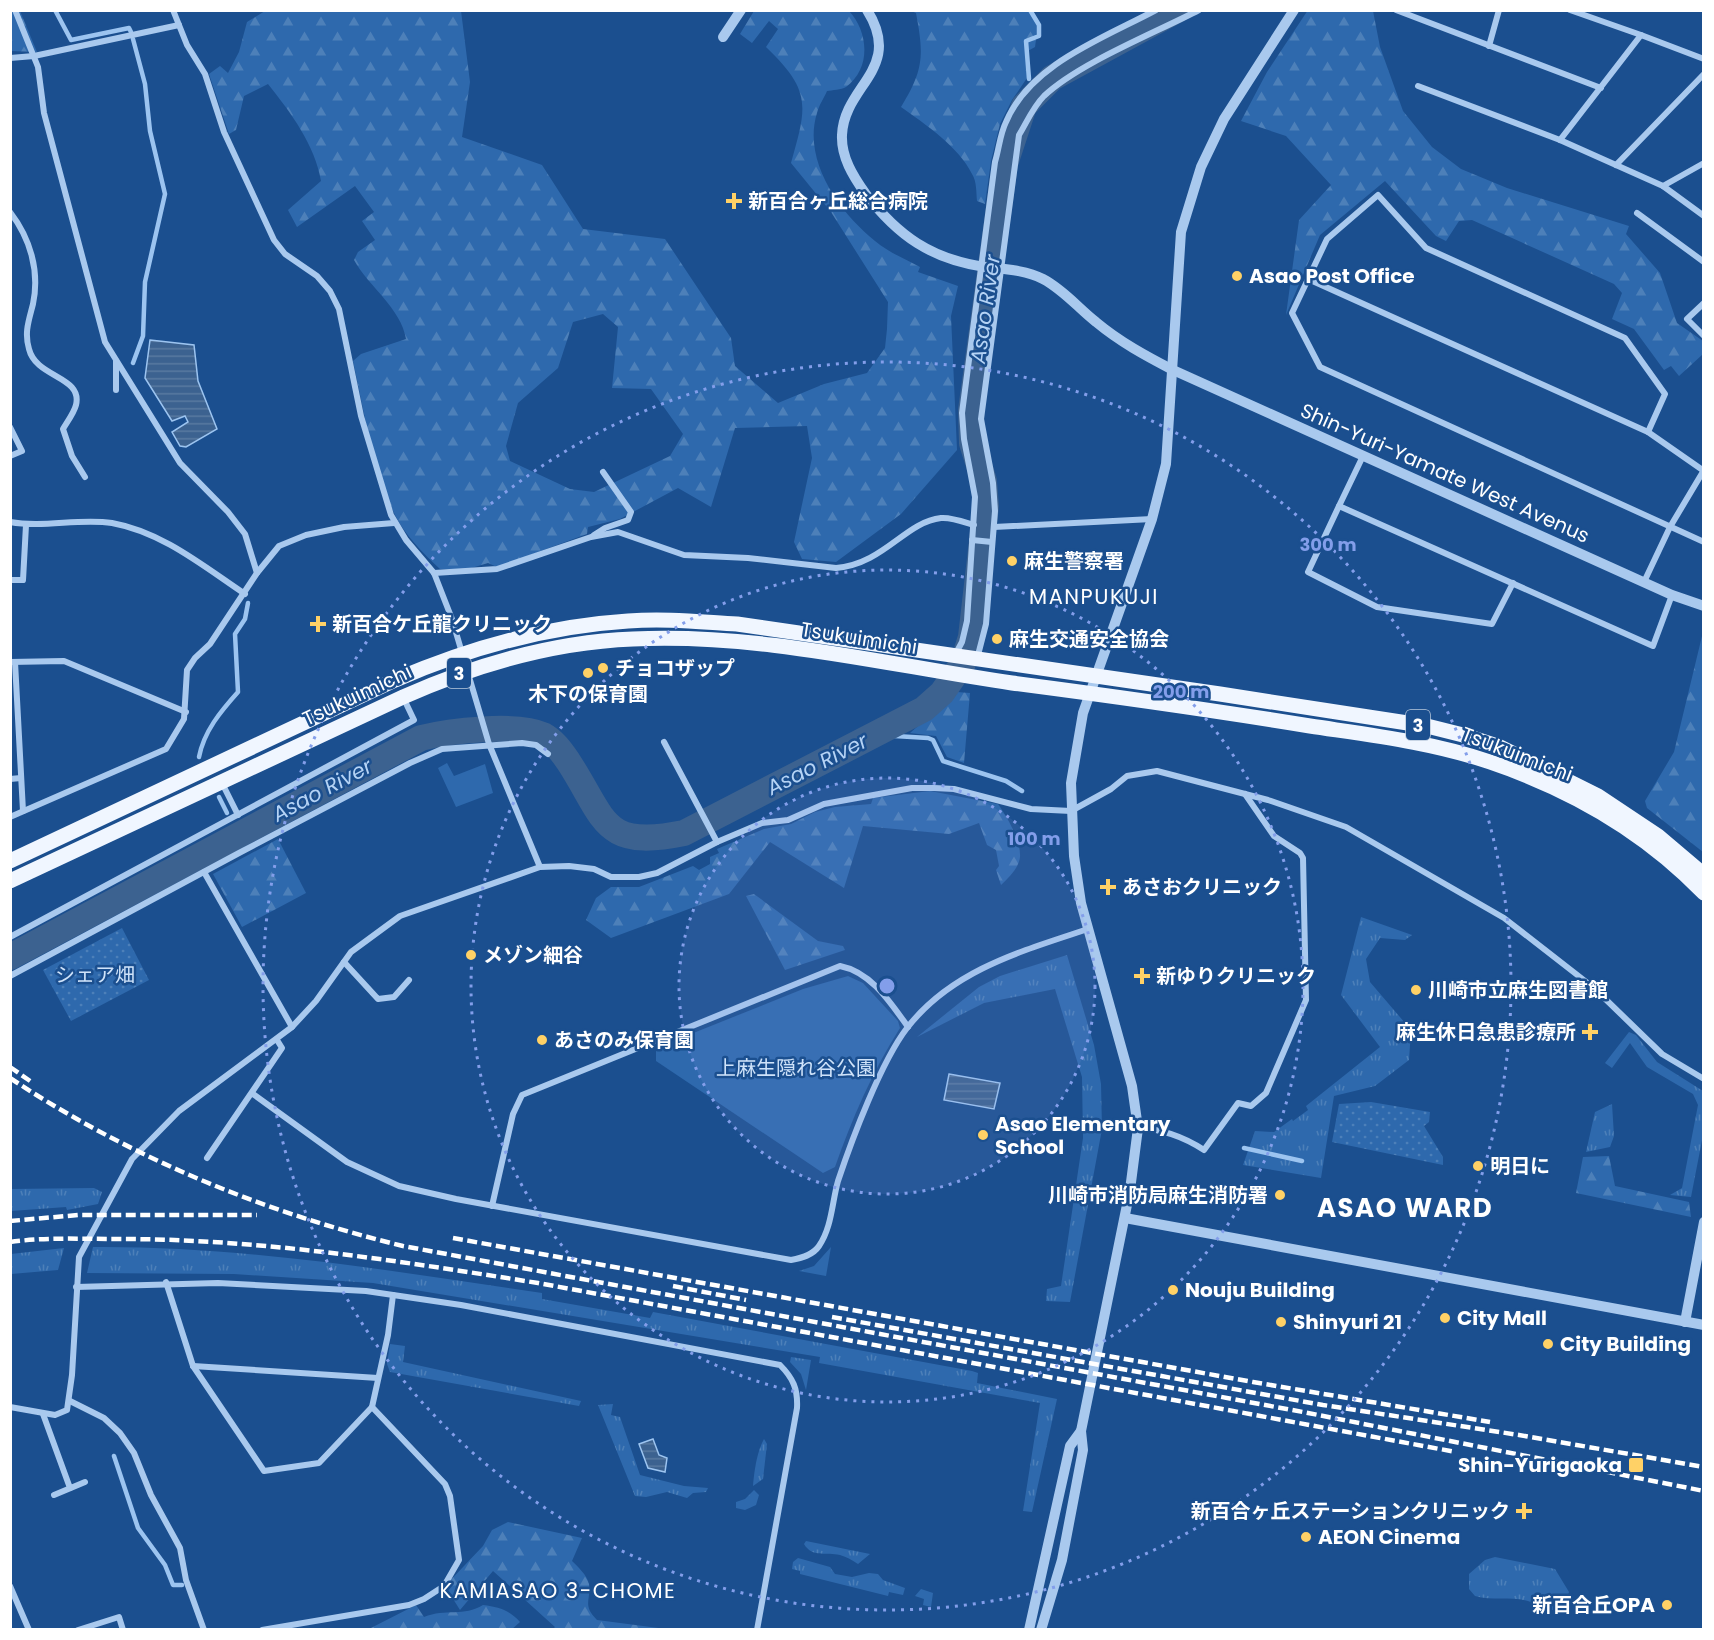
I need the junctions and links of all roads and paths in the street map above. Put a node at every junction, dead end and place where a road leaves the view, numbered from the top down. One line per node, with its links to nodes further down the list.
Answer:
1 (15, 10): 17 (street)
2 (173, 10): 13 (street)
3 (741, 10): 15 (street)
4 (867, 10): 31 (street, Shin-Yuri-Yamate West Avenus)
5 (1138, 10): 12 (street)
6 (1156, 10): 12 (street)
7 (1199, 10): 32 (street)
8 (1294, 10): 37 (street)
9 (1396, 10): 16 (street)
10 (1499, 10): 16 (street)
11 (1570, 10): 14 (street)
12 (1142, 18): 31 (street)
13 (179, 26): 17 (street); 49 (street)
14 (1641, 35): 19 (street); 22 (street)
15 (723, 37)
16 (1489, 46): 22 (street)
17 (34, 56): 18 (street); 36 (street)
18 (10, 58)
19 (1704, 59)
20 (1704, 74): 25 (street)
21 (1418, 86): 23 (street)
22 (1600, 88): 23 (street)
23 (1560, 140): 25 (street)
24 (1704, 163): 26 (street)
25 (1616, 165): 26 (street)
26 (1663, 186): 29 (street)
27 (10, 212): 45 (street)
28 (1637, 213): 30 (street)
29 (1704, 216)
30 (1704, 262)
31 (983, 266): 32 (street, Shin-Yuri-Yamate West Avenus); 51 (street)
32 (1000, 268): 37 (street, Shin-Yuri-Yamate West Avenus); 52 (street)
33 (1308, 279): 40 (street); 40 (street); 53 (street)
34 (1704, 303): 35 (street)
35 (1704, 336)
36 (116, 360): 38 (street); 58 (street)
37 (1173, 370): 42 (street, Shin-Yuri-Yamate West Avenus); 47 (street)
38 (116, 390)
39 (10, 427): 41 (street)
40 (1648, 432): 43 (street)
41 (10, 456)
42 (1363, 456): 46 (street); 61 (street, Shin-Yuri-Yamate West Avenus)
43 (1703, 471): 53 (street)
44 (603, 472): 54 (street)
45 (85, 477)
46 (1340, 506): 62 (street); 62 (street)
47 (1152, 519): 52 (street); 70 (street)
48 (10, 522): 50 (street)
49 (394, 523): 58 (street); 59 (street)
50 (26, 525): 60 (street); 63 (street)
51 (974, 525): 54 (street); 55 (street)
52 (994, 527): 56 (street)
53 (1670, 527): 57 (street); 61 (street)
54 (591, 537): 59 (street)
55 (974, 540): 56 (street); 67 (street)
56 (990, 542): 67 (street)
57 (1704, 542)
58 (257, 573): 63 (street)
59 (434, 573): 66 (street)
60 (10, 579)
61 (1644, 582): 64 (street, Shin-Yuri-Yamate West Avenus)
62 (1512, 584): 64 (street)
63 (244, 594): 74 (street)
64 (1672, 595): 65 (street, Shin-Yuri-Yamate West Avenus)
65 (1704, 606)
66 (462, 654): 67 (main road, Tsukuimichi / 3); 69 (street); 87 (main road, Tsukuimichi / 3)
67 (965, 658): 70 (main road, Tsukuimichi / 3)
68 (13, 662): 73 (street); 74 (street)
69 (467, 671): 71 (main road, Tsukuimichi / 3); 72 (main road, Tsukuimichi / 3); 75 (street)
70 (1095, 676): 71 (street); 90 (main road, Tsukuimichi / 3)
71 (1089, 693): 83 (street); 92 (main road, Tsukuimichi / 3)
72 (403, 697): 80 (main road, Tsukuimichi / 3); 84 (street)
73 (14, 706): 78 (street)
74 (186, 712): 82 (street)
75 (488, 741): 77 (street); 88 (street); 89 (street)
76 (664, 742): 86 (street)
77 (548, 754)
78 (21, 778): 79 (street); 82 (street)
79 (10, 779)
80 (222, 782): 84 (street); 91 (main road, Tsukuimichi / 3)
81 (1245, 793): 83 (street); 101 (street); 103 (street)
82 (23, 811): 85 (street)
83 (1071, 811): 86 (street); 93 (street)
84 (238, 815): 94 (street)
85 (10, 817)
86 (717, 842): 88 (street)
87 (10, 861)
88 (540, 867): 95 (street)
89 (204, 872): 96 (street); 98 (street)
90 (1704, 875)
91 (10, 881)
92 (1704, 893)
93 (1088, 929): 99 (street); 103 (street)
94 (10, 937)
95 (344, 962): 97 (street); 98 (street)
96 (10, 976)
97 (410, 980)
98 (292, 1027): 100 (street)
99 (908, 1027): 105 (street); 105 (street)
100 (277, 1040): 102 (street); 109 (street)
101 (1704, 1079)
102 (253, 1094): 104 (street); 105 (street)
103 (1138, 1128): 106 (street)
104 (207, 1158)
105 (492, 1206)
106 (1125, 1218): 111 (street); 119 (street)
107 (1704, 1222): 111 (street)
108 (166, 1282): 109 (street); 110 (street); 113 (street)
109 (76, 1287): 115 (street)
110 (393, 1295): 114 (street); 129 (street)
111 (1685, 1322): 112 (street)
112 (1704, 1325)
113 (193, 1366): 114 (street); 117 (street)
114 (378, 1378): 117 (street)
115 (70, 1401): 118 (street); 127 (street)
116 (10, 1407): 118 (street)
117 (372, 1407): 128 (street)
118 (44, 1414): 121 (street)
119 (1081, 1431): 130 (street); 131 (street)
120 (85, 1482): 121 (street)
121 (70, 1488): 122 (street)
122 (54, 1495)
123 (10, 1586): 124 (street)
124 (29, 1629)
125 (78, 1629): 126 (street)
126 (123, 1629)
127 (204, 1629)
128 (262, 1629)
129 (757, 1629)
130 (1029, 1629)
131 (1041, 1629)

